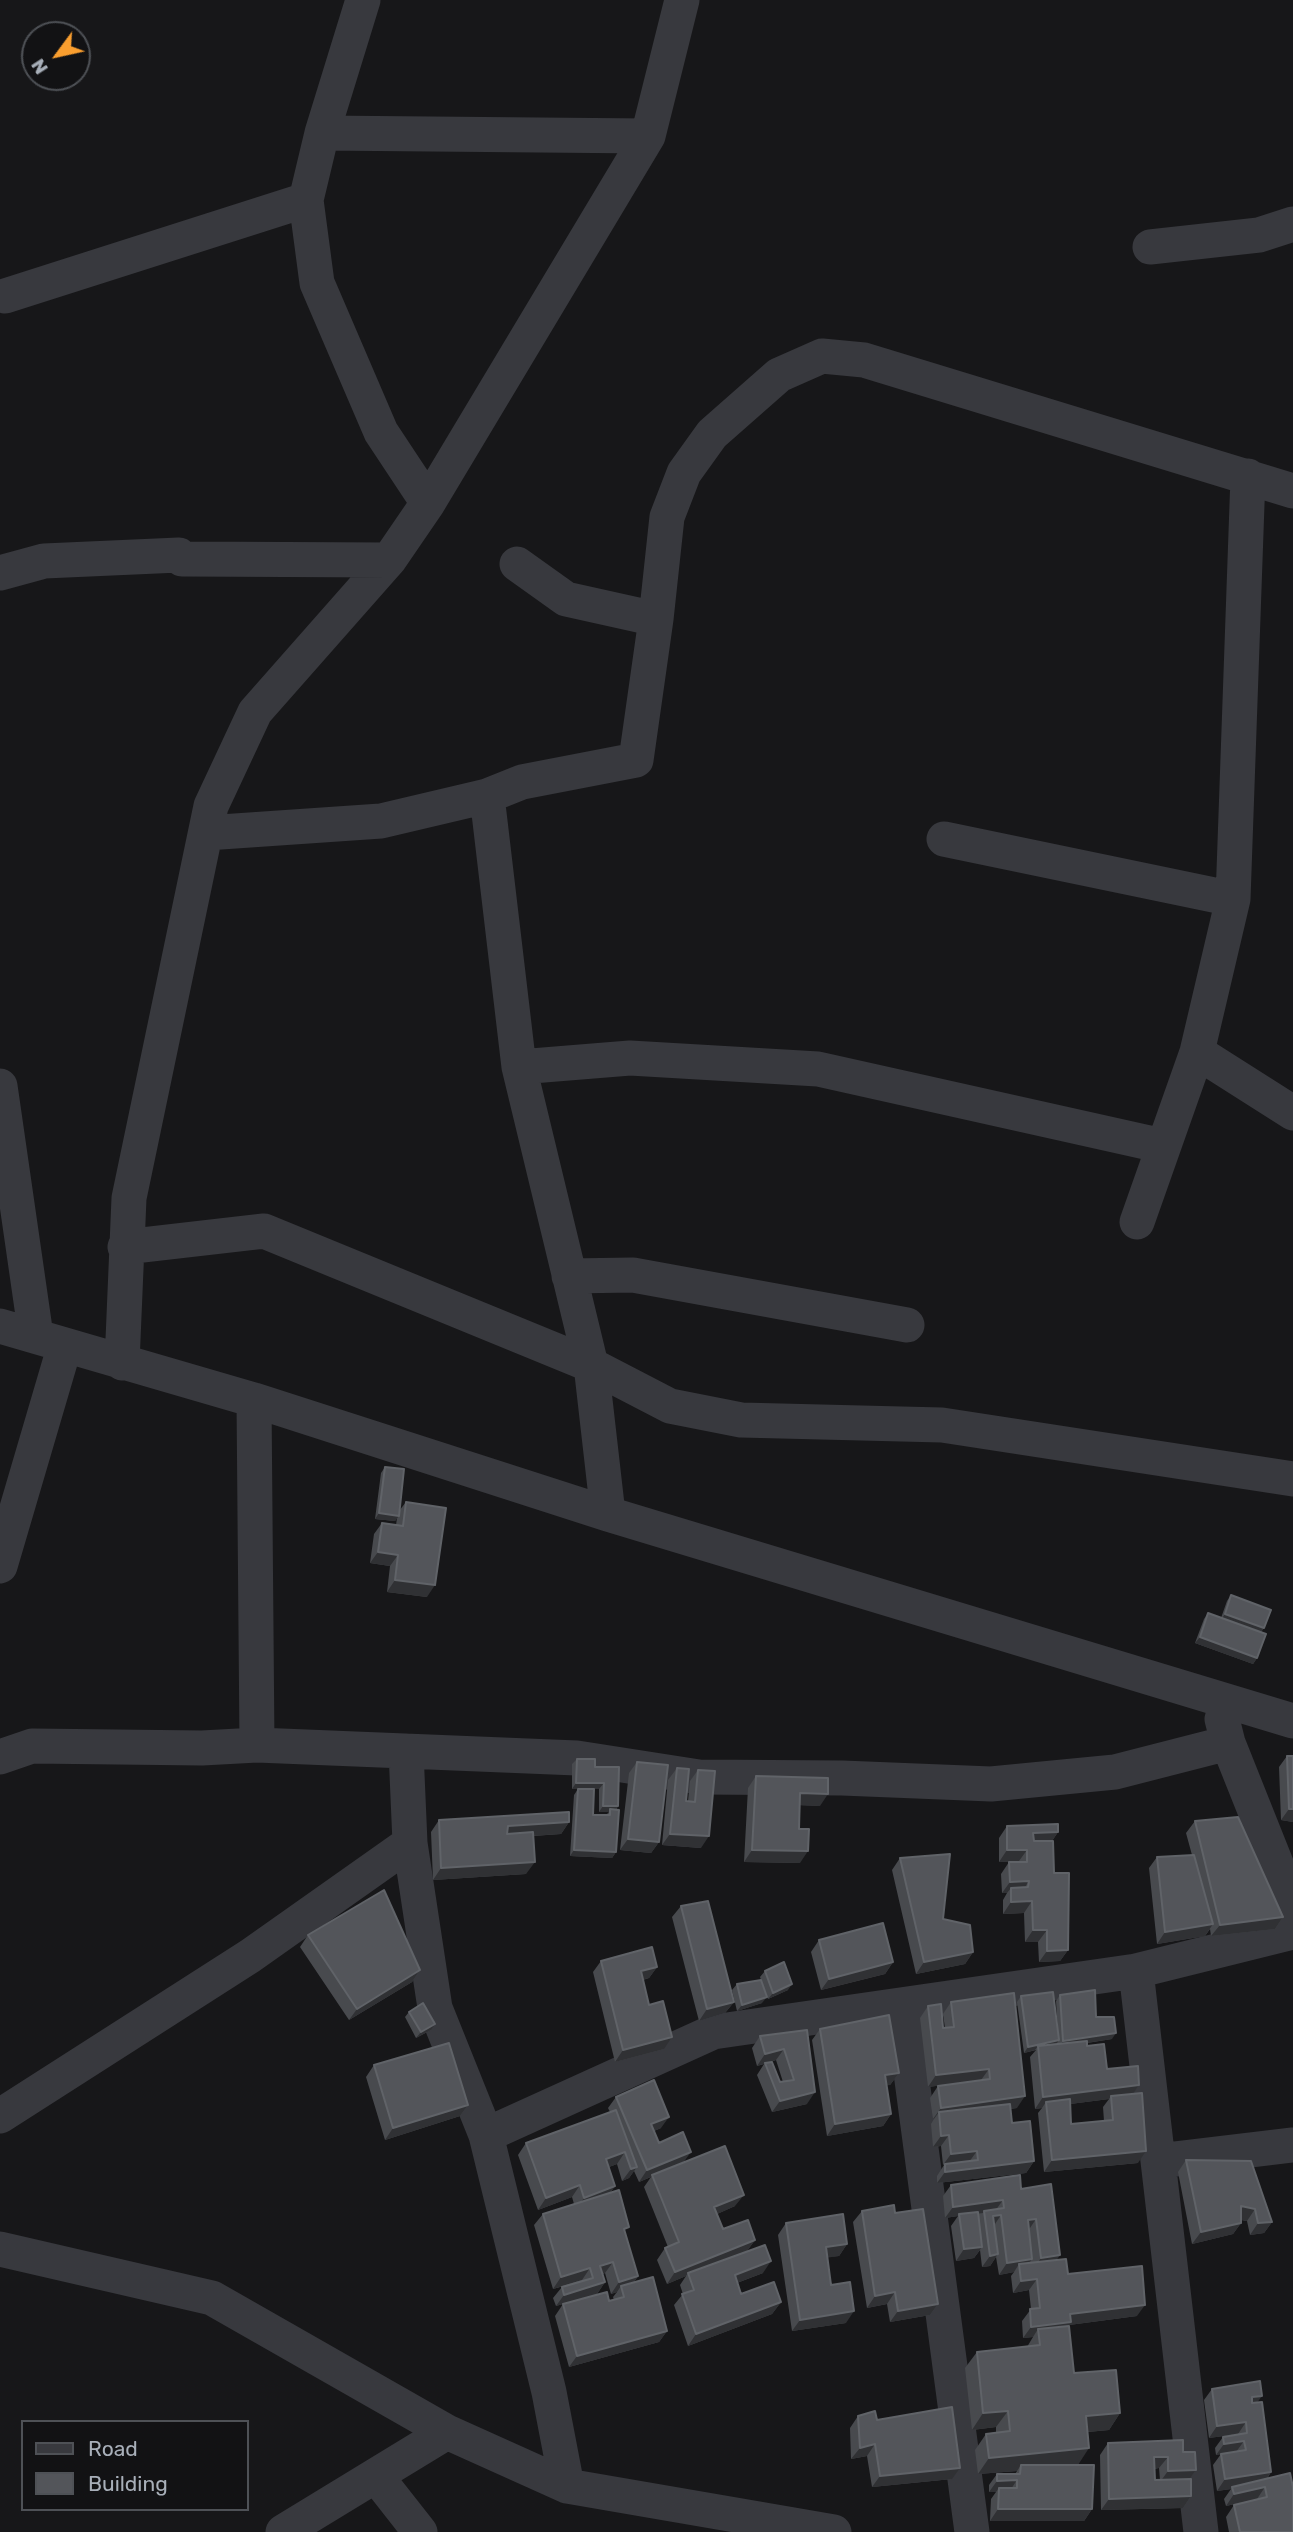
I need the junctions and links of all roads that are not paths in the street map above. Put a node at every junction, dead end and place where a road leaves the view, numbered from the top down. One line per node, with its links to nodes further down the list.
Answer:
1 (363, 0): 3 (street)
2 (682, 0): 4 (street)
3 (322, 132): 4 (street); 5 (street)
4 (648, 135): 11 (street)
5 (306, 200): 8 (street); 11 (street)
6 (1293, 224): 7 (street)
7 (1150, 247)
8 (5, 296)
9 (1248, 476): 10 (street); 15 (street); 19 (street)
10 (1293, 491)
11 (428, 503): 12 (street)
12 (389, 560): 14 (street); 17 (street)
13 (517, 564): 15 (street)
14 (0, 573)
15 (656, 619): 16 (street)
16 (488, 796): 17 (street); 21 (street)
17 (206, 833): 26 (street)
18 (944, 839): 19 (street)
19 (1233, 899): 20 (street)
20 (1197, 1052): 23 (street); 24 (street)
21 (519, 1067): 24 (street); 27 (street)
22 (0, 1086): 30 (street)
23 (1293, 1113)
24 (1163, 1146): 25 (street)
25 (1137, 1222)
26 (125, 1247): 31 (street); 32 (street)
27 (569, 1276): 28 (street); 32 (street)
28 (907, 1325)
29 (0, 1326): 30 (street)
30 (51, 1341): 31 (street); 36 (street)
31 (122, 1363): 33 (street)
32 (591, 1365): 34 (street); 35 (street)
33 (254, 1400): 35 (street); 40 (street)
34 (1293, 1479)
35 (608, 1514): 37 (street)
36 (0, 1566)
37 (1217, 1700): 38 (street); 39 (street)
38 (1293, 1721)
39 (1228, 1743): 41 (street); 44 (street)
40 (257, 1745): 41 (street); 42 (street)
41 (406, 1751): 43 (street)
42 (0, 1757)
43 (410, 1843): 48 (street); 49 (street)
44 (1293, 1906)
45 (1293, 1932): 46 (street)
46 (1136, 1971): 47 (street); 51 (street)
47 (902, 2005): 49 (street); 59 (street)
48 (0, 2116)
49 (486, 2135): 55 (street)
50 (1293, 2145): 51 (street)
51 (1158, 2161): 60 (street)
52 (0, 2249): 53 (street)
53 (447, 2432): 54 (street); 55 (street)
54 (376, 2476): 56 (street); 57 (street)
55 (567, 2486): 58 (street)
56 (284, 2532)
57 (420, 2532)
58 (834, 2532)
59 (972, 2532)
60 (1201, 2532)

